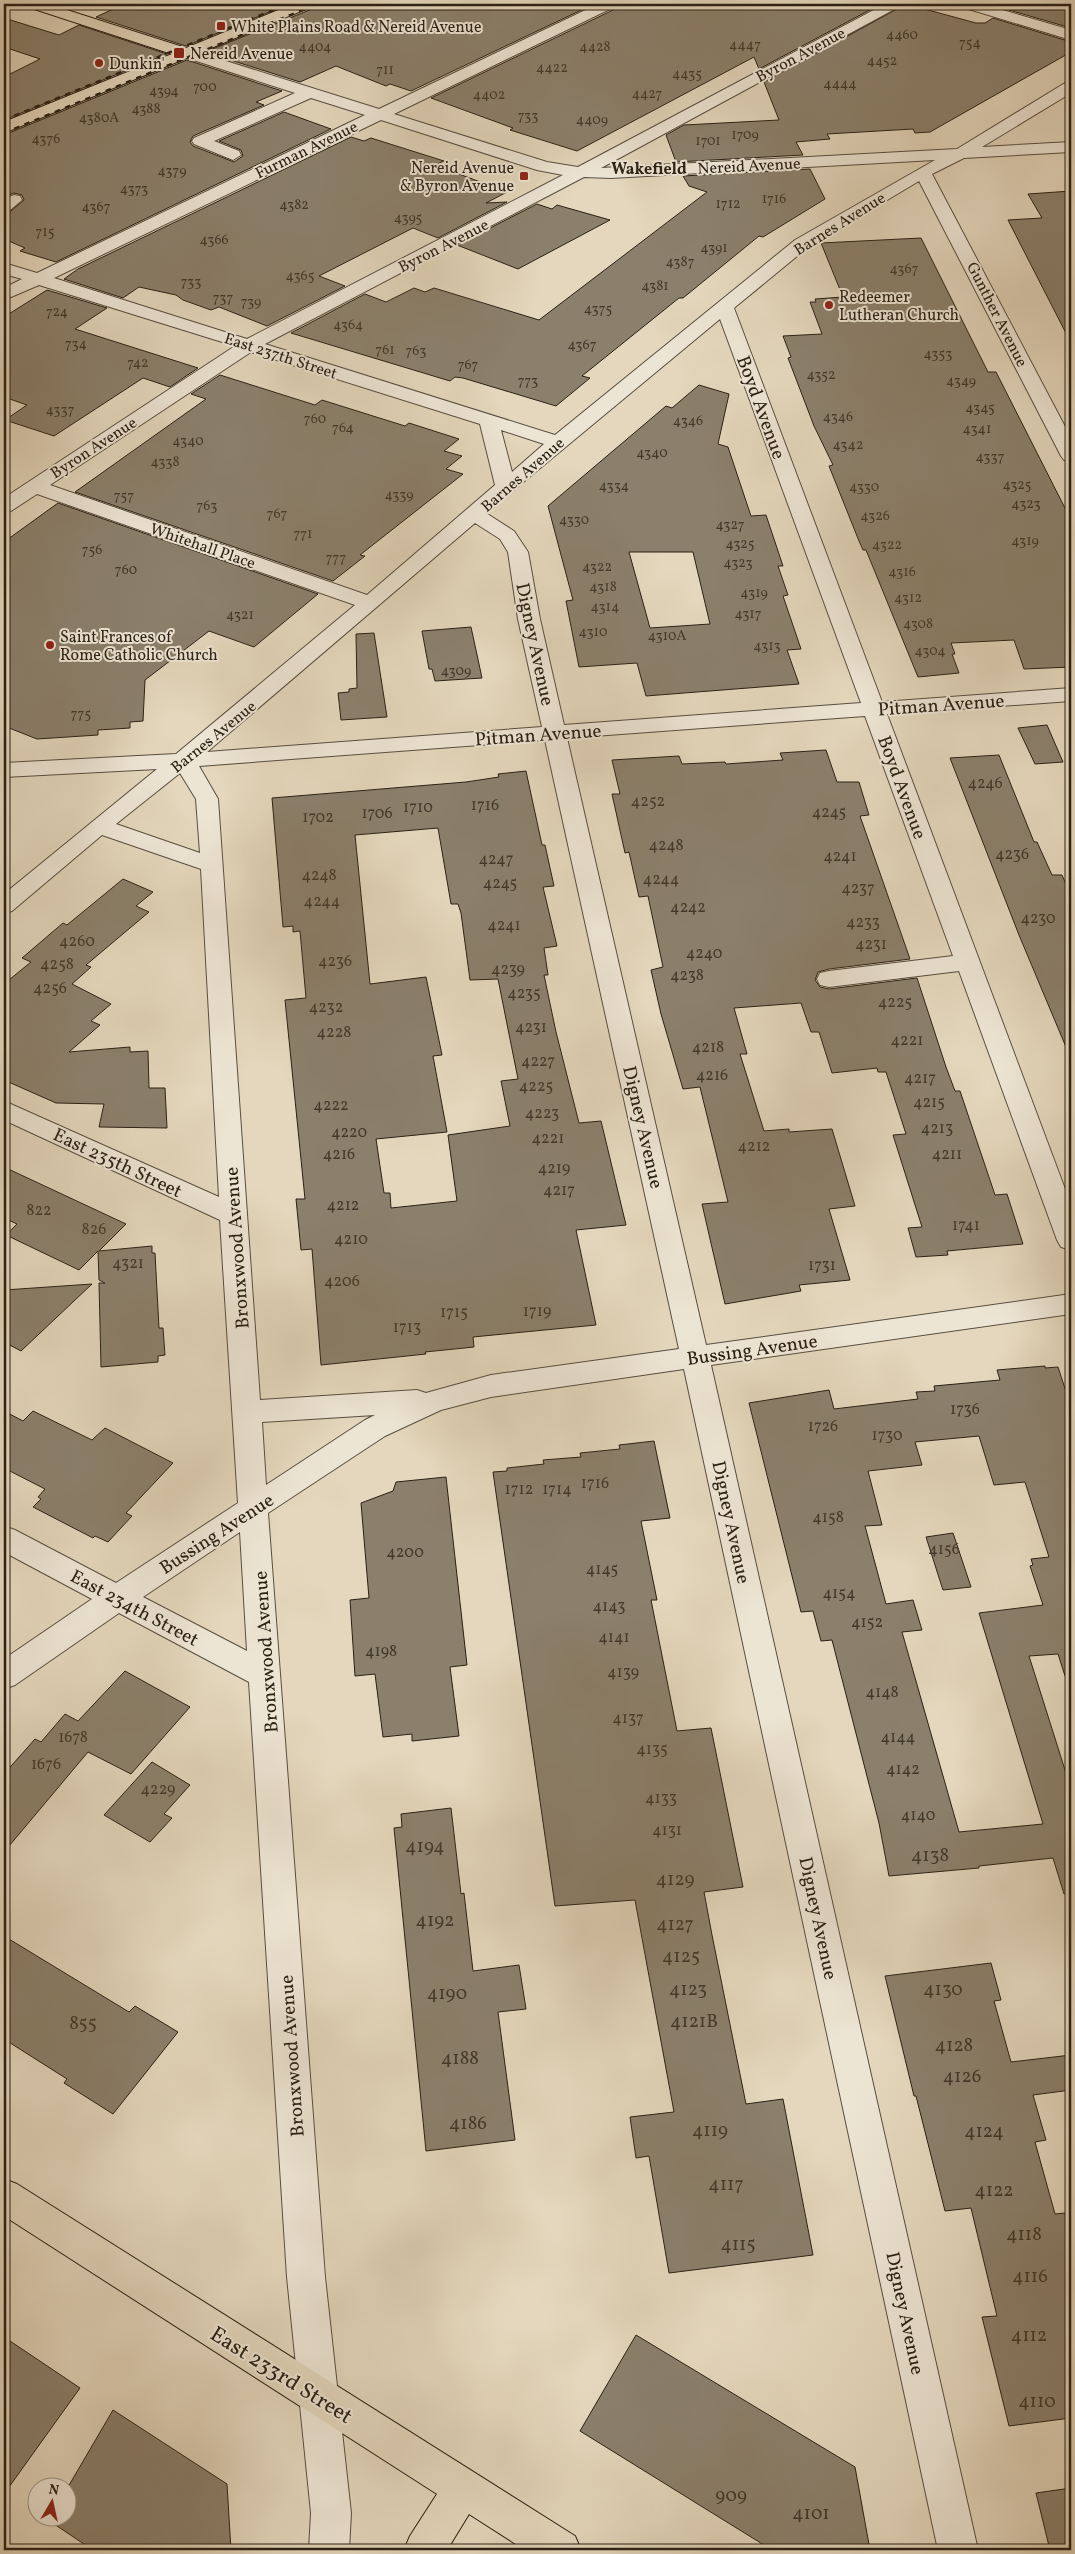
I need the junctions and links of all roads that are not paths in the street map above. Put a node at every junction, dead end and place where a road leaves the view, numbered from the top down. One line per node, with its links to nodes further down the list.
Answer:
1 (33, 4): 7 (main road, Nereid Avenue)
2 (306, 4): 7 (main road)
3 (609, 4): 10 (street, Furman Avenue)
4 (896, 4): 16 (street, Byron Avenue)
5 (966, 4): 6 (street)
6 (1071, 35)
7 (186, 53): 9 (street, Nereid Avenue); 11 (main road)
8 (1071, 86): 13 (street, Barnes Avenue)
9 (310, 92): 10 (street, Nereid Avenue); 14 (street)
10 (380, 114): 16 (street, Nereid Avenue); 18 (street, Furman Avenue)
11 (4, 128)
12 (1071, 147): 13 (street, Nereid Avenue)
13 (961, 153): 15 (street, Barnes Avenue); 16 (street, Nereid Avenue)
14 (233, 155)
15 (922, 172): 20 (street, Barnes Avenue); 24 (street, Gunther Avenue)
16 (581, 173): 21 (street, Byron Avenue)
17 (4, 268): 18 (street, East 237th Street)
18 (36, 278): 19 (street, Furman Avenue); 21 (street, East 237th Street)
19 (4, 295)
20 (724, 306): 23 (street, Barnes Avenue); 31 (street, Boyd Avenue)
21 (249, 345): 22 (street, East 237th Street); 25 (street, Byron Avenue)
22 (489, 422): 23 (street, East 237th Street); 26 (street)
23 (558, 442): 26 (street, Barnes Avenue)
24 (1071, 456)
25 (34, 486): 27 (street, Byron Avenue); 29 (street, Whitehall Place)
26 (506, 488): 28 (street, Barnes Avenue)
27 (4, 507)
28 (474, 515): 29 (street, Barnes Avenue); 32 (street, Digney Avenue)
29 (371, 603): 33 (street, Barnes Avenue)
30 (1071, 694): 31 (street, Pitman Avenue)
31 (874, 708): 32 (street, Pitman Avenue); 38 (street, Boyd Avenue)
32 (555, 733): 33 (street, Pitman Avenue); 44 (street, Digney Avenue)
33 (184, 760): 34 (street, Pitman Avenue); 35 (street, Barnes Avenue); 36 (street, Bronxwood Avenue)
34 (4, 770)
35 (99, 826): 36 (street); 37 (street, Barnes Avenue)
36 (213, 865): 41 (street, Bronxwood Avenue)
37 (4, 906)
38 (968, 962): 39 (street); 42 (street, Boyd Avenue)
39 (829, 979)
40 (4, 1110): 41 (street, East 235th Street)
41 (233, 1215): 46 (street, Bronxwood Avenue)
42 (1071, 1240)
43 (1071, 1304): 44 (street, Bussing Avenue)
44 (695, 1357): 45 (street, Bussing Avenue); 58 (street, Digney Avenue)
45 (434, 1400): 46 (street, Bussing Avenue); 47 (street, Bussing Avenue)
46 (247, 1412): 47 (street, Bronxwood Avenue)
47 (254, 1508): 49 (street, Bussing Avenue); 51 (street, Bronxwood Avenue)
48 (4, 1538): 49 (street, East 234th Street)
49 (117, 1598): 50 (street, Bussing Avenue); 51 (street, East 234th Street)
50 (4, 1676)
51 (266, 1676): 53 (street, Bronxwood Avenue)
52 (4, 2196): 53 (main road, East 233rd Street)
53 (319, 2398): 54 (main road, East 233rd Street); 55 (street, Bronxwood Avenue)
54 (463, 2488): 56 (main road); 57 (main road, East 233rd Street)
55 (329, 2550)
56 (424, 2550)
57 (561, 2550)
58 (958, 2550)

